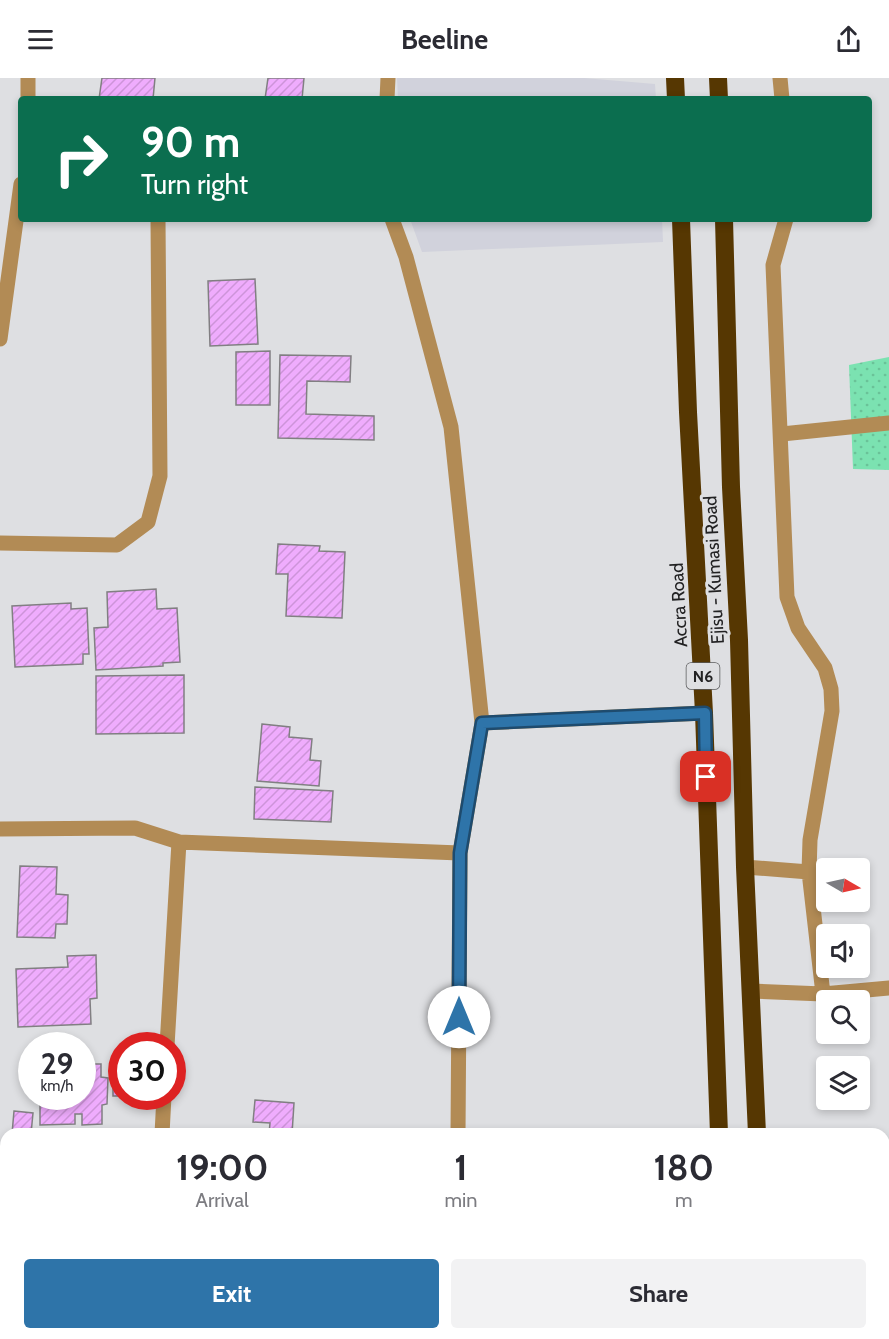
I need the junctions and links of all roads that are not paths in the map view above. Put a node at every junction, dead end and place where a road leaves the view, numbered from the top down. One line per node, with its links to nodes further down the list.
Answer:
1 (28, 78): 6 (street)
2 (388, 78): 7 (street)
3 (675, 78): 8 (highway)
4 (718, 78): 9 (highway)
5 (780, 78): 10 (street)
6 (27, 96)
7 (387, 96)
8 (676, 96)
9 (719, 96)
10 (782, 96)
11 (18, 206): 17 (street)
12 (158, 222): 20 (street)
13 (393, 222): 22 (street)
14 (676, 222): 21 (highway, Accra Road / N6)
15 (724, 222): 26 (highway, Ejisu - Kumasi Road / N6)
16 (785, 222): 19 (street)
17 (0, 339)
18 (889, 423): 19 (street)
19 (782, 434): 27 (street)
20 (0, 543)
21 (705, 713): 22 (street); 37 (highway, Accra Road / N6)
22 (482, 723): 25 (street)
23 (0, 829): 24 (street)
24 (179, 842): 25 (street); 33 (street)
25 (460, 853): 36 (street)
26 (745, 867): 27 (street); 31 (highway, Ejisu - Kumasi Road / N6)
27 (809, 872): 29 (street)
28 (889, 988): 30 (street)
29 (822, 990)
30 (867, 990)
31 (750, 991): 32 (street); 38 (highway, Ejisu - Kumasi Road / N6)
32 (816, 994)
33 (168, 1032)
34 (163, 1110): 35 (street)
35 (162, 1128)
36 (458, 1128)
37 (719, 1128)
38 (757, 1128)

